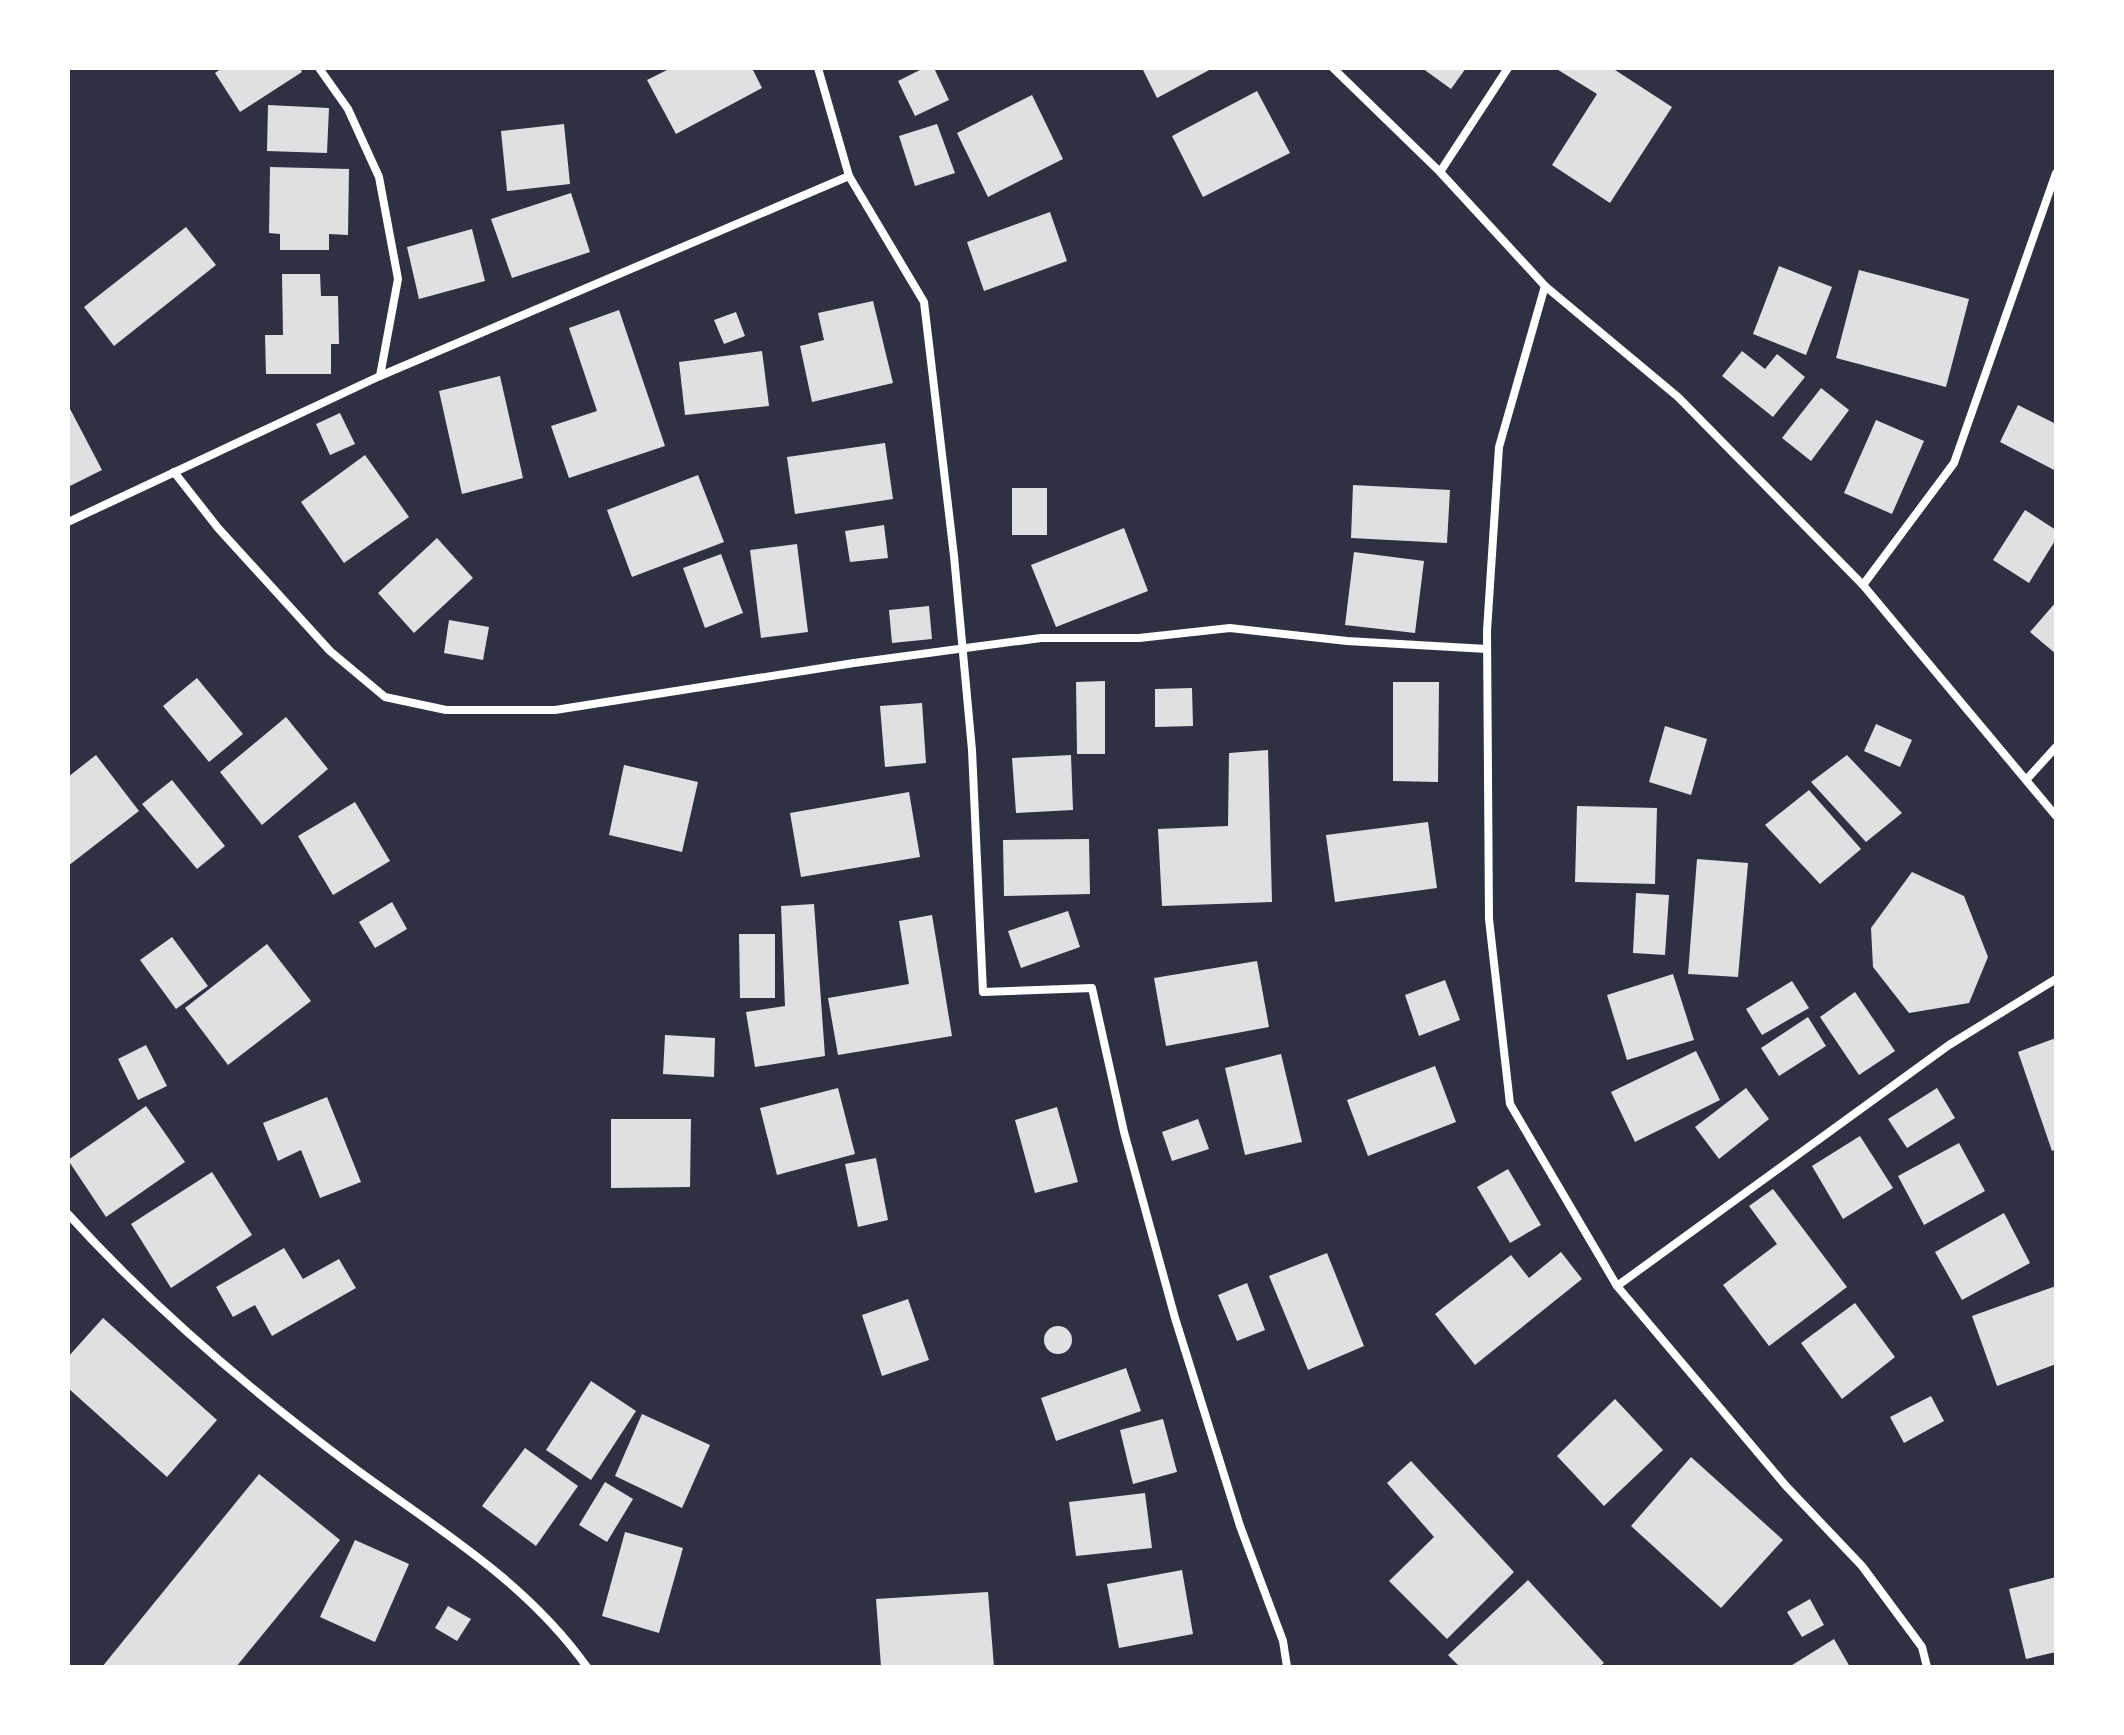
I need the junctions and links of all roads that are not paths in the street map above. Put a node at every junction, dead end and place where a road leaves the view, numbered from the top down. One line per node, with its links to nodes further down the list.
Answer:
1 (319, 68): 9 (street)
2 (818, 68): 7 (street)
3 (1333, 68): 5 (street)
4 (1508, 68): 5 (street)
5 (1440, 172): 8 (street)
6 (2056, 173): 12 (street)
7 (849, 176): 9 (street); 14 (street)
8 (1545, 286): 12 (street); 13 (street)
9 (380, 376): 10 (street)
10 (174, 472): 11 (street); 14 (street)
11 (68, 522)
12 (1863, 585): 16 (street)
13 (1487, 649): 14 (street); 20 (street)
14 (963, 650): 22 (street)
15 (2056, 747): 16 (street)
16 (2027, 779): 17 (street)
17 (2056, 816)
18 (2056, 979): 20 (street)
19 (68, 1214): 21 (street)
20 (1617, 1286): 23 (street)
21 (587, 1667)
22 (1287, 1667)
23 (1927, 1667)

